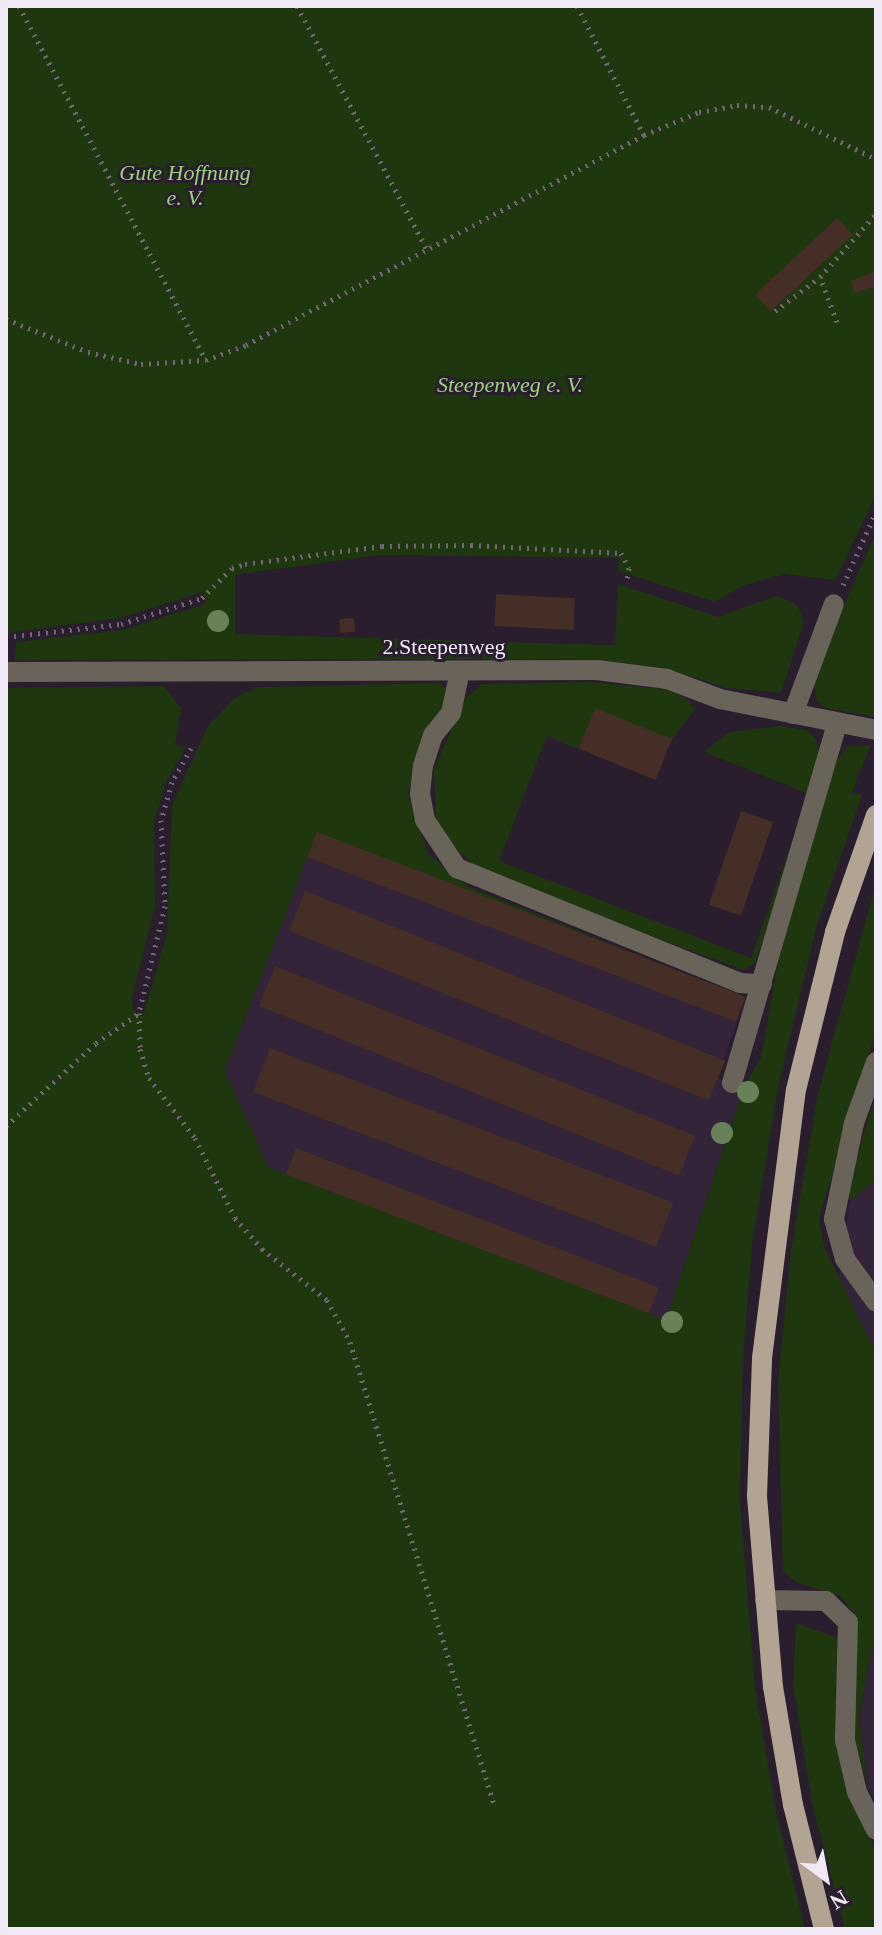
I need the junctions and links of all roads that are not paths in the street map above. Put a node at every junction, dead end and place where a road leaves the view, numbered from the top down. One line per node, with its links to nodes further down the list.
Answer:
1 (834, 604): 4 (street)
2 (460, 671): 3 (street, 2.Steepenweg); 4 (street, 2.Steepenweg); 8 (street)
3 (6, 672)
4 (793, 714): 5 (street, 2.Steepenweg)
5 (837, 723): 6 (street, 2.Steepenweg); 8 (street)
6 (876, 730)
7 (876, 815): 12 (main road)
8 (762, 984): 10 (street)
9 (876, 1062): 11 (street)
10 (732, 1083)
11 (876, 1302)
12 (765, 1600): 13 (street); 14 (main road)
13 (876, 1830)
14 (824, 1929)

